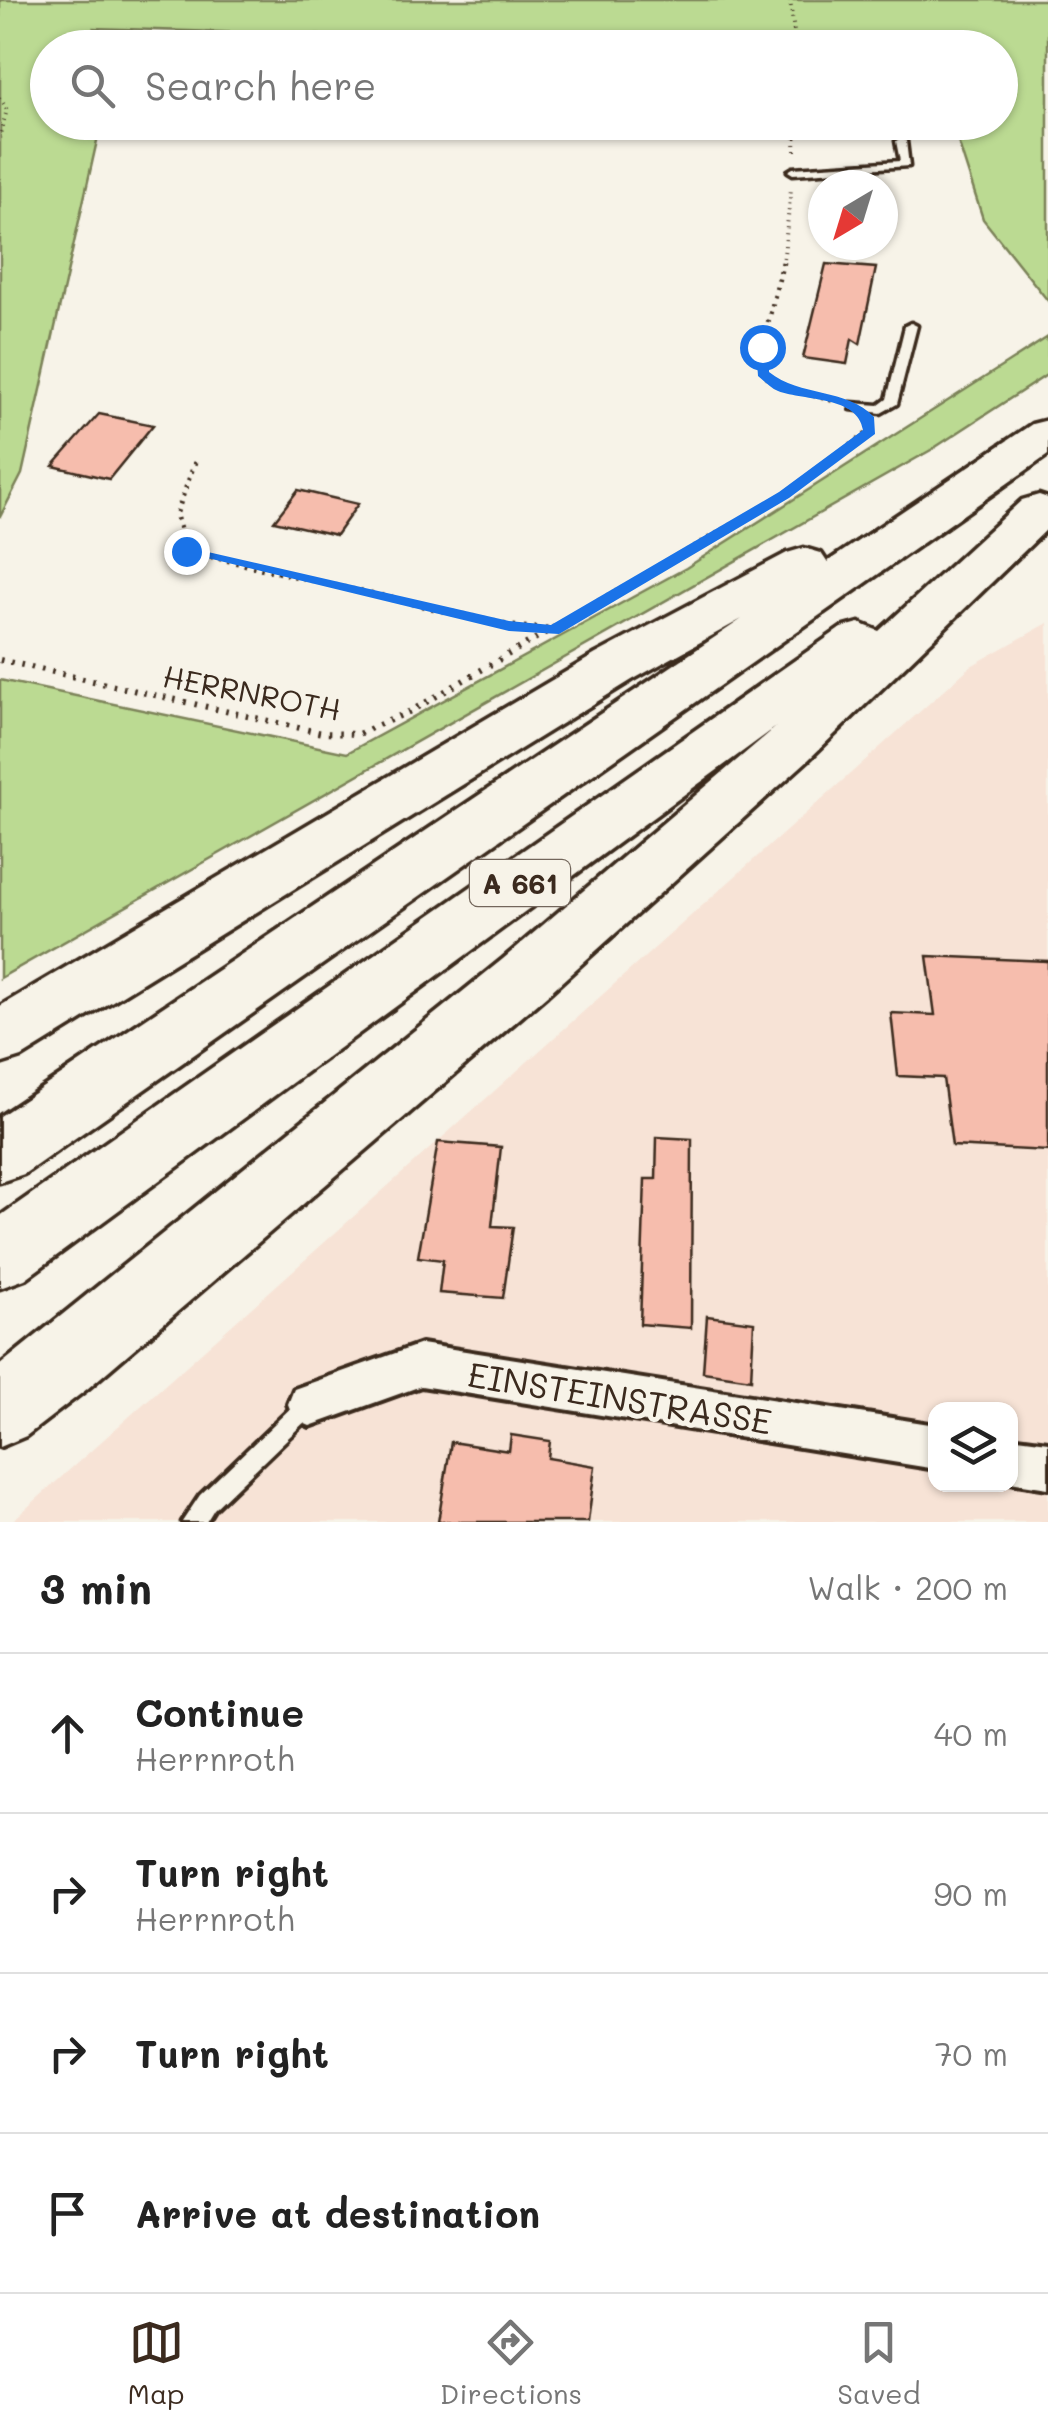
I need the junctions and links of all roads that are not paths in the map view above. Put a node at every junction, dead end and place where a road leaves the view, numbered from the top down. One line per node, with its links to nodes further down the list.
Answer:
1 (902, 141): 2 (lane)
2 (793, 171)
3 (910, 326): 4 (lane)
4 (855, 406)
5 (1048, 432): 7 (highway); 8 (highway, A 661)
6 (1044, 507): 9 (highway, A 661); 10 (highway)
7 (0, 1038)
8 (0, 1153)
9 (0, 1256)
10 (61, 1364): 12 (highway); 13 (highway)
11 (310, 1404): 14 (street, EINSTEINSTRASSE); 17 (lane)
12 (0, 1410)
13 (0, 1424)
14 (928, 1446)
15 (1018, 1460): 16 (street)
16 (1048, 1465)
17 (193, 1522)

